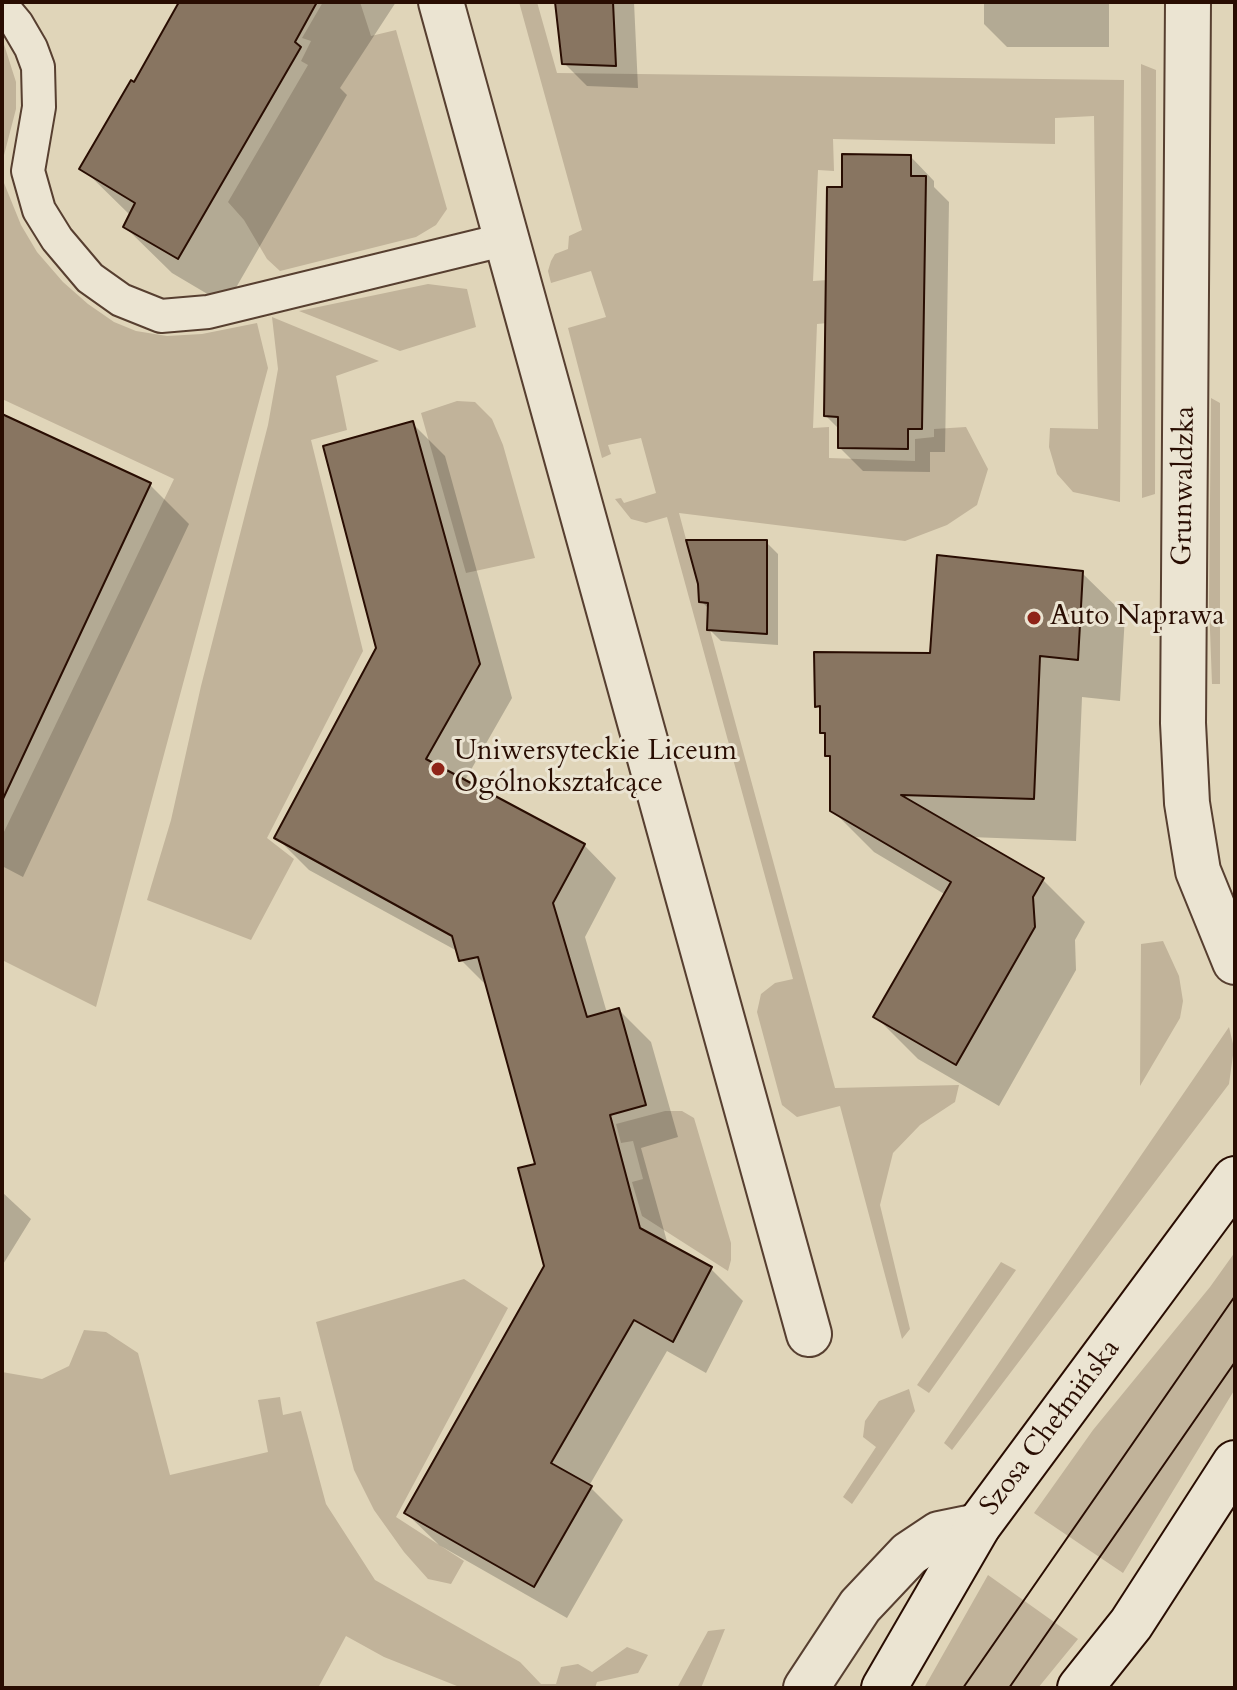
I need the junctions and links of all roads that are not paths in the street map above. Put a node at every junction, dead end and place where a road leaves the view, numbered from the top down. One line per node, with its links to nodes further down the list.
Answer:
1 (441, 2): 4 (street)
2 (1188, 2): 5 (street, Grunwaldzka)
3 (2, 6): 4 (lane)
4 (507, 239): 7 (street)
5 (1235, 962)
6 (1235, 1179): 9 (street, Szosa Chełmińska)
7 (809, 1334)
8 (1235, 1463): 12 (street)
9 (978, 1526): 10 (street); 11 (street, Szosa Chełmińska)
10 (806, 1688)
11 (884, 1688)
12 (1080, 1688)

